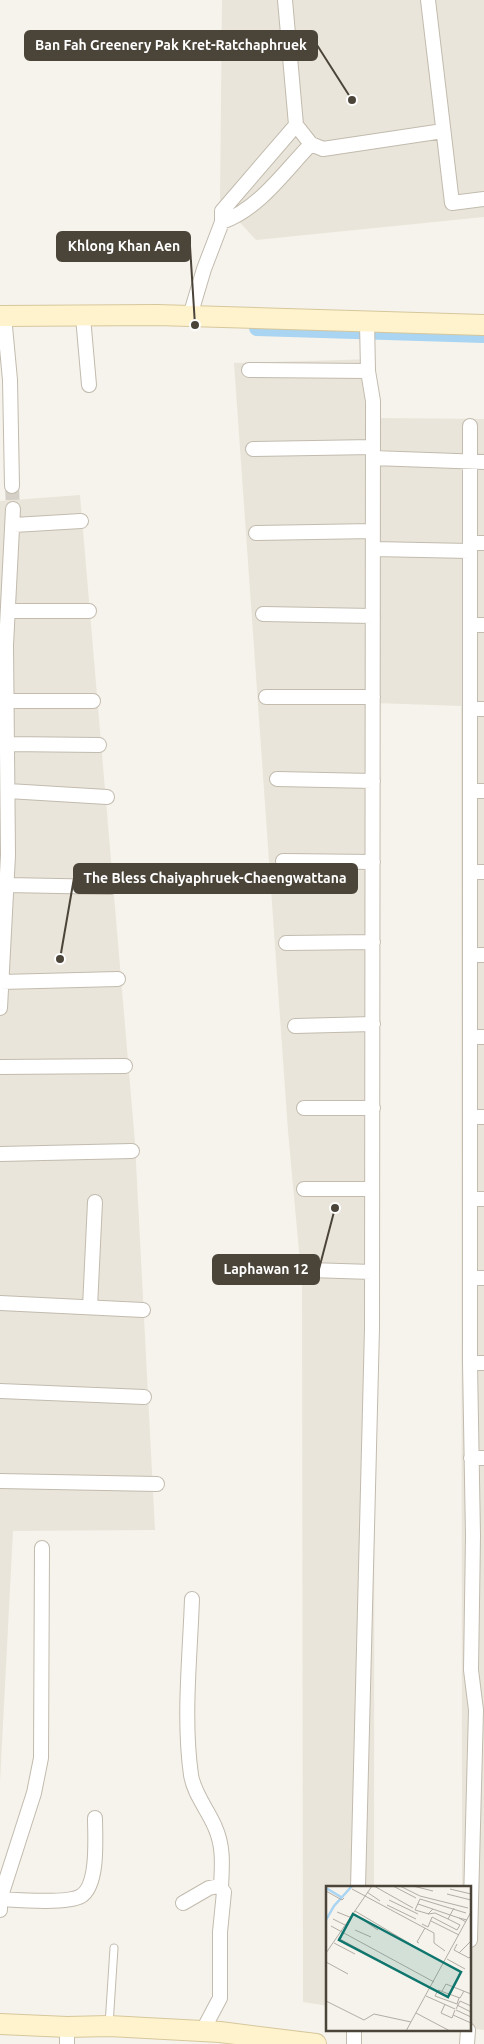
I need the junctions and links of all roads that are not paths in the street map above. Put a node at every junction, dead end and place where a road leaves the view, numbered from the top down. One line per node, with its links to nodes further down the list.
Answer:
1 (285, 0): 3 (street)
2 (428, 0): 4 (street)
3 (296, 124): 5 (street); 7 (street)
4 (443, 131): 5 (street); 6 (street)
5 (311, 144): 7 (street)
6 (484, 200)
7 (222, 222): 9 (street)
8 (2, 316): 10 (street); 20 (street)
9 (190, 316): 10 (street); 12 (street)
10 (83, 317): 15 (street)
11 (484, 326): 12 (street)
12 (367, 327): 13 (street)
13 (367, 365): 14 (street); 18 (street)
14 (249, 370)
15 (89, 385)
16 (470, 426): 19 (street)
17 (253, 449): 18 (street)
18 (373, 453): 19 (street); 24 (street)
19 (477, 462): 26 (street)
20 (12, 486)
21 (13, 509): 23 (street)
22 (81, 521): 23 (street)
23 (14, 525): 28 (street)
24 (373, 531): 25 (street); 27 (street)
25 (256, 533)
26 (475, 545): 27 (street); 32 (street)
27 (373, 549): 31 (street)
28 (8, 611): 29 (street); 35 (street)
29 (89, 611)
30 (263, 614): 31 (street)
31 (373, 616): 34 (street)
32 (477, 625): 37 (street)
33 (266, 697): 34 (street)
34 (373, 698): 41 (street)
35 (7, 701): 36 (street); 38 (street)
36 (93, 702)
37 (477, 709): 43 (street)
38 (7, 744): 39 (street); 42 (street)
39 (99, 745)
40 (277, 779): 41 (street)
41 (373, 781): 46 (street)
42 (8, 791): 44 (street); 48 (street)
43 (477, 791): 47 (street)
44 (106, 797)
45 (283, 861): 46 (street)
46 (373, 862): 50 (street)
47 (477, 872): 52 (street)
48 (7, 885): 49 (street); 54 (street)
49 (110, 887)
50 (373, 942): 51 (street); 56 (street)
51 (286, 943)
52 (477, 955): 58 (street)
53 (118, 979): 54 (street)
54 (1, 982): 55 (street)
55 (0, 1008)
56 (373, 1024): 57 (street); 62 (street)
57 (296, 1026)
58 (477, 1037): 63 (street)
59 (0, 1066): 60 (street)
60 (125, 1066)
61 (304, 1108): 62 (street)
62 (373, 1108): 66 (street)
63 (477, 1117): 68 (street)
64 (132, 1151): 65 (street)
65 (0, 1154)
66 (372, 1189): 67 (street); 71 (street)
67 (304, 1190)
68 (477, 1199): 72 (street)
69 (95, 1202): 74 (street)
70 (310, 1270): 71 (street)
71 (372, 1272): 88 (street)
72 (477, 1278): 76 (street)
73 (0, 1303): 74 (street)
74 (90, 1308): 75 (street)
75 (143, 1310)
76 (477, 1363): 79 (street)
77 (0, 1391): 78 (street)
78 (144, 1397)
79 (478, 1458): 82 (street)
80 (0, 1481): 81 (street)
81 (156, 1484)
82 (479, 1536): 85 (street)
83 (42, 1548): 91 (street)
84 (192, 1599): 90 (street)
85 (478, 1619): 86 (street)
86 (479, 1696): 89 (street)
87 (95, 1818): 91 (street)
88 (358, 1886)
89 (471, 1886)
90 (221, 1887): 92 (street); 98 (street)
91 (0, 1899): 93 (street)
92 (183, 1903)
93 (0, 1910)
94 (114, 1948): 96 (lane)
95 (0, 2024): 97 (street)
96 (109, 2026): 97 (street); 98 (street)
97 (67, 2036)
98 (214, 2036): 99 (street)
99 (316, 2044)

